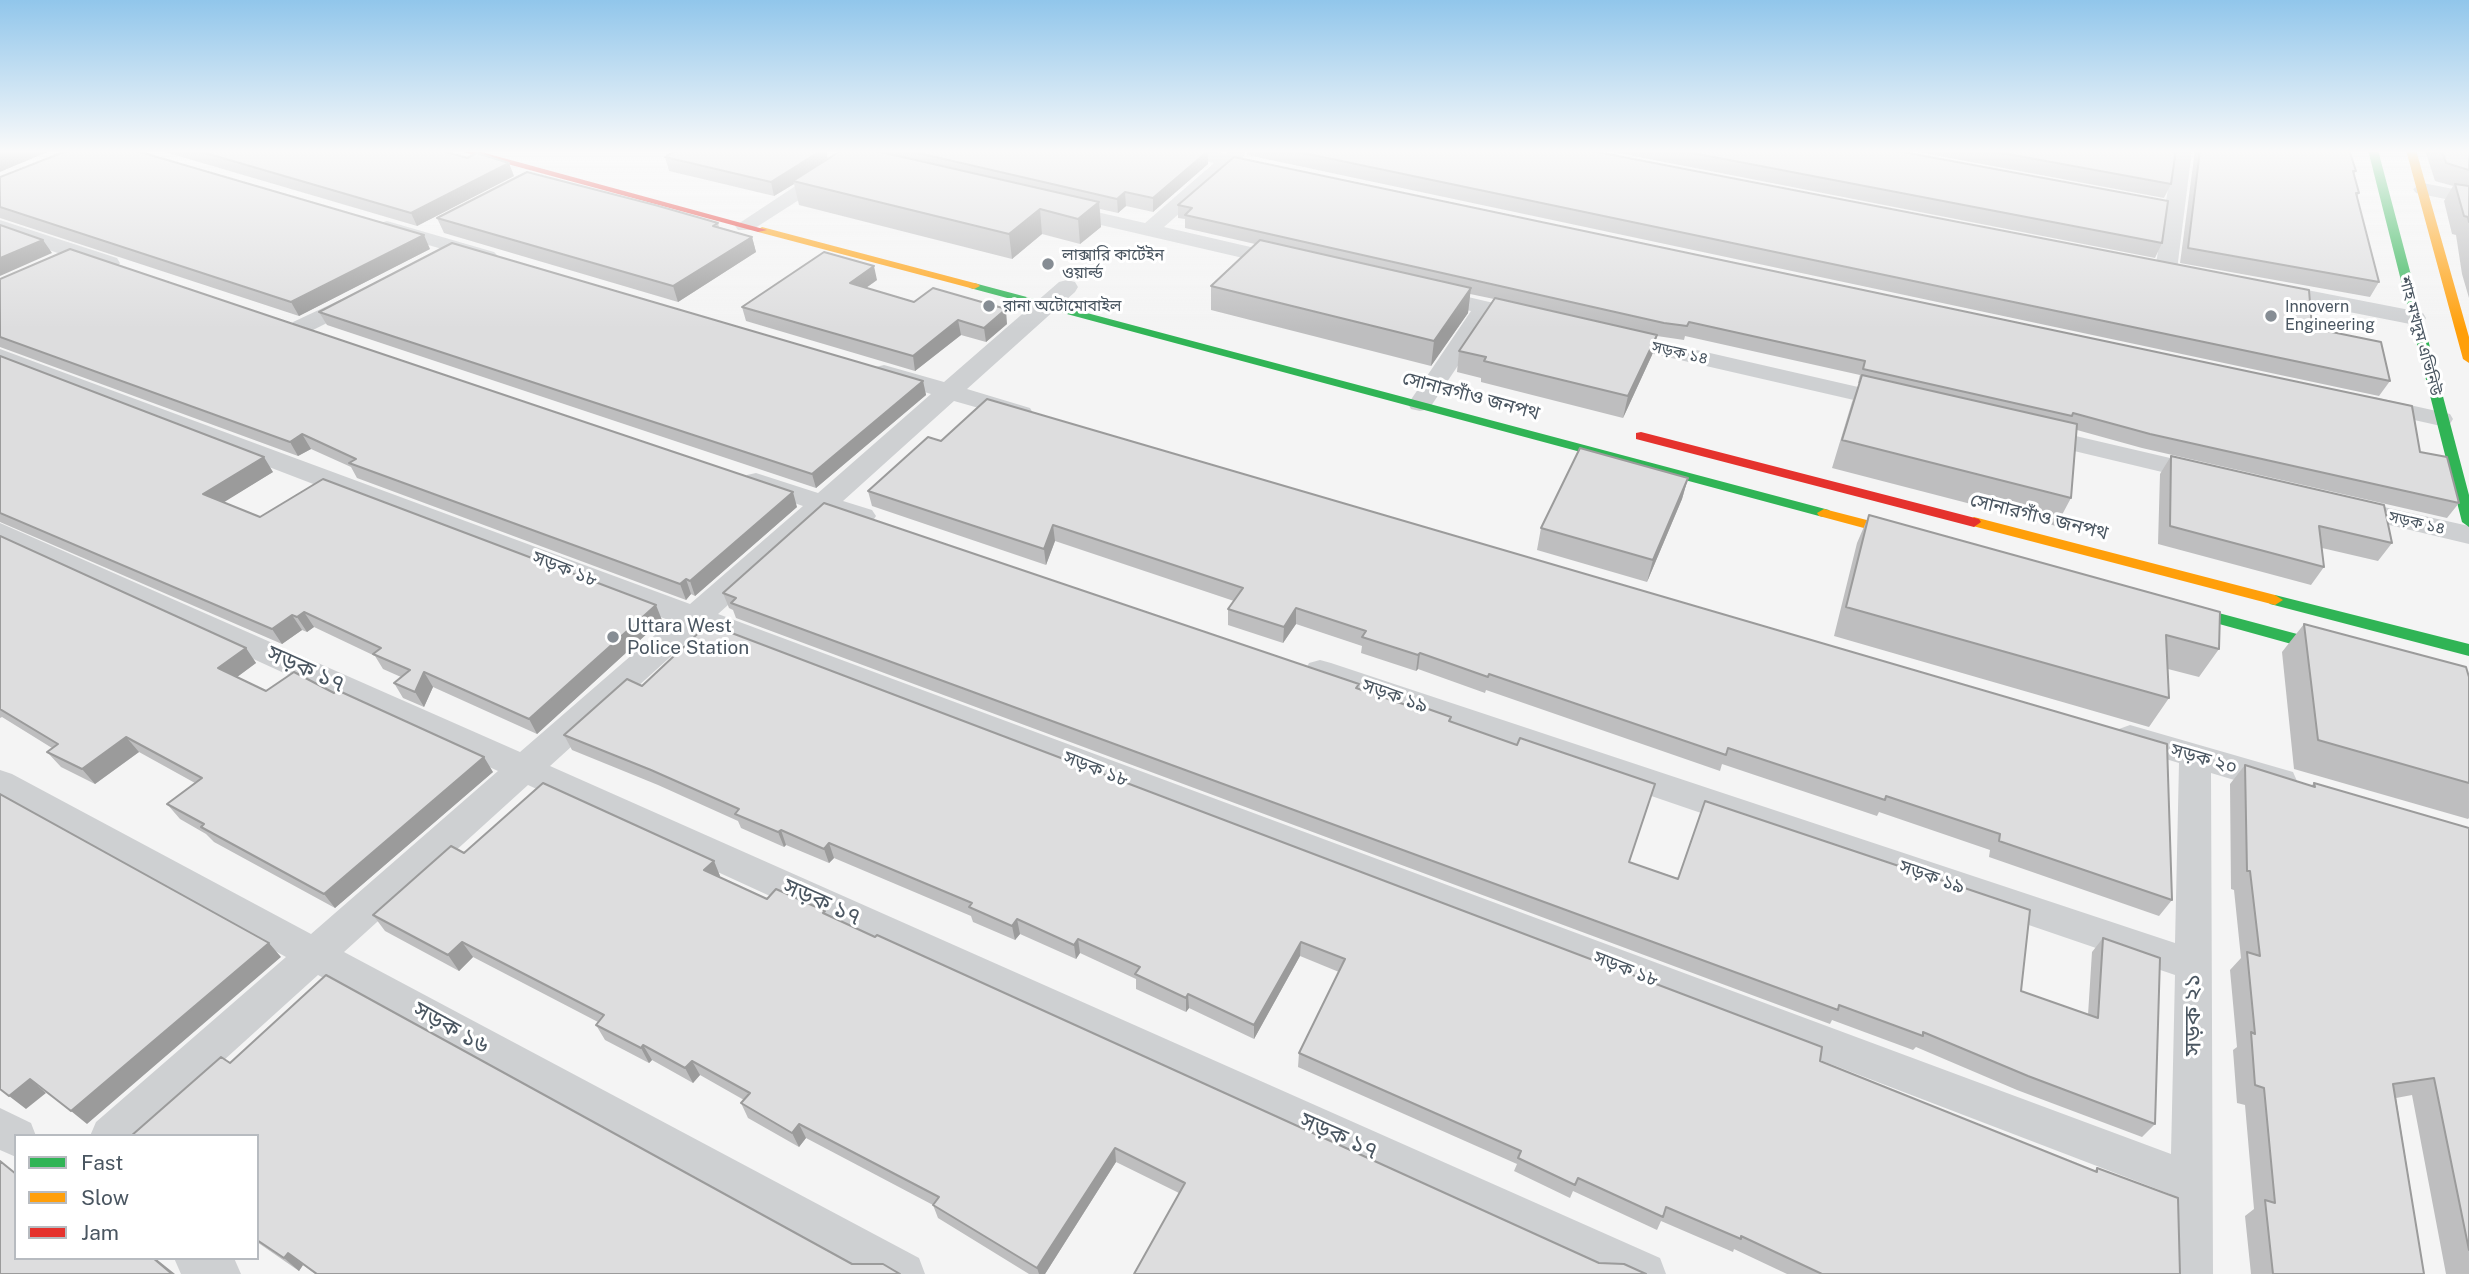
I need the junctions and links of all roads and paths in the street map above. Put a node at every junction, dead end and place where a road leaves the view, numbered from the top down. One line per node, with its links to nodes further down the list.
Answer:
1 (683, 209): 13 (main road, সোনারগাঁও জনপথ)
2 (760, 209): 13 (street)
3 (771, 209): 9 (main road)
4 (1059, 209): 14 (street)
5 (1172, 209): 14 (street)
6 (2175, 209): 24 (street)
7 (2387, 209): 31 (main road, শাহ মখদুম এভিনিউ)
8 (2429, 209): 36 (main road)
9 (796, 216)
10 (365, 221): 15 (street)
11 (443, 223): 15 (street)
12 (0, 226): 17 (street)
13 (746, 226): 29 (main road, সোনারগাঁও জনপথ)
14 (1149, 230): 22 (street)
15 (418, 236): 16 (street)
16 (456, 247): 18 (street); 19 (street)
17 (78, 252): 21 (street); 23 (street)
18 (432, 260)
19 (509, 263)
20 (2139, 264): 24 (street)
21 (44, 267)
22 (1310, 267)
23 (130, 270)
24 (2166, 270): 25 (street)
25 (2193, 275)
26 (2245, 285): 31 (street)
27 (1404, 289): 30 (street)
28 (373, 290): 34 (street)
29 (1061, 291): 38 (street); 40 (main road, সোনারগাঁও জনপথ)
30 (1485, 308): 32 (street); 40 (street)
31 (2415, 318): 43 (main road, শাহ মখদুম এভিনিউ)
32 (1552, 323)
33 (1593, 333): 41 (street, সড়ক ১৪)
34 (340, 341)
35 (0, 356): 58 (street, সড়ক ১৮)
36 (2469, 359)
37 (854, 364): 38 (street)
38 (947, 391): 42 (street); 49 (street)
39 (2360, 401): 43 (street)
40 (1420, 404): 55 (main road, সোনারগাঁও জনপথ)
41 (1916, 407)
42 (1041, 418)
43 (2441, 419): 50 (main road, শাহ মখদুম এভিনিউ)
44 (2011, 429): 47 (street)
45 (1624, 432): 52 (main road, সোনারগাঁও জনপথ)
46 (730, 472): 49 (street)
47 (2226, 479)
48 (2321, 500): 54 (street, সড়ক ১৪)
49 (821, 503): 51 (street); 58 (street)
50 (2469, 522)
51 (887, 525)
52 (2003, 529): 56 (main road); 59 (main road, সোনারগাঁও জনপথ)
53 (0, 532): 64 (street, সড়ক ১৭)
54 (2469, 535)
55 (1932, 541)
56 (2001, 550)
57 (2160, 603): 60 (main road)
58 (693, 617): 64 (street); 70 (street, সড়ক ১৮)
59 (2469, 650)
60 (2362, 657)
61 (1296, 663): 68 (street, সড়ক ১৯)
62 (2101, 729): 63 (street, সড়ক ২০)
63 (2195, 756): 66 (street, সড়ক ২০); 68 (street, সড়ক ২১)
64 (524, 767): 67 (street); 74 (street, সড়ক ১৭)
65 (0, 783): 67 (street, সড়ক ১৬)
66 (2299, 787)
67 (314, 954): 69 (street); 73 (street, সড়ক ১৬)
68 (2193, 965): 70 (street, সড়ক ২১)
69 (112, 1134)
70 (2192, 1182): 75 (street, সড়ক ২১)
71 (199, 1260): 72 (street)
72 (219, 1274)
73 (903, 1274)
74 (1644, 1274)
75 (2191, 1274)

